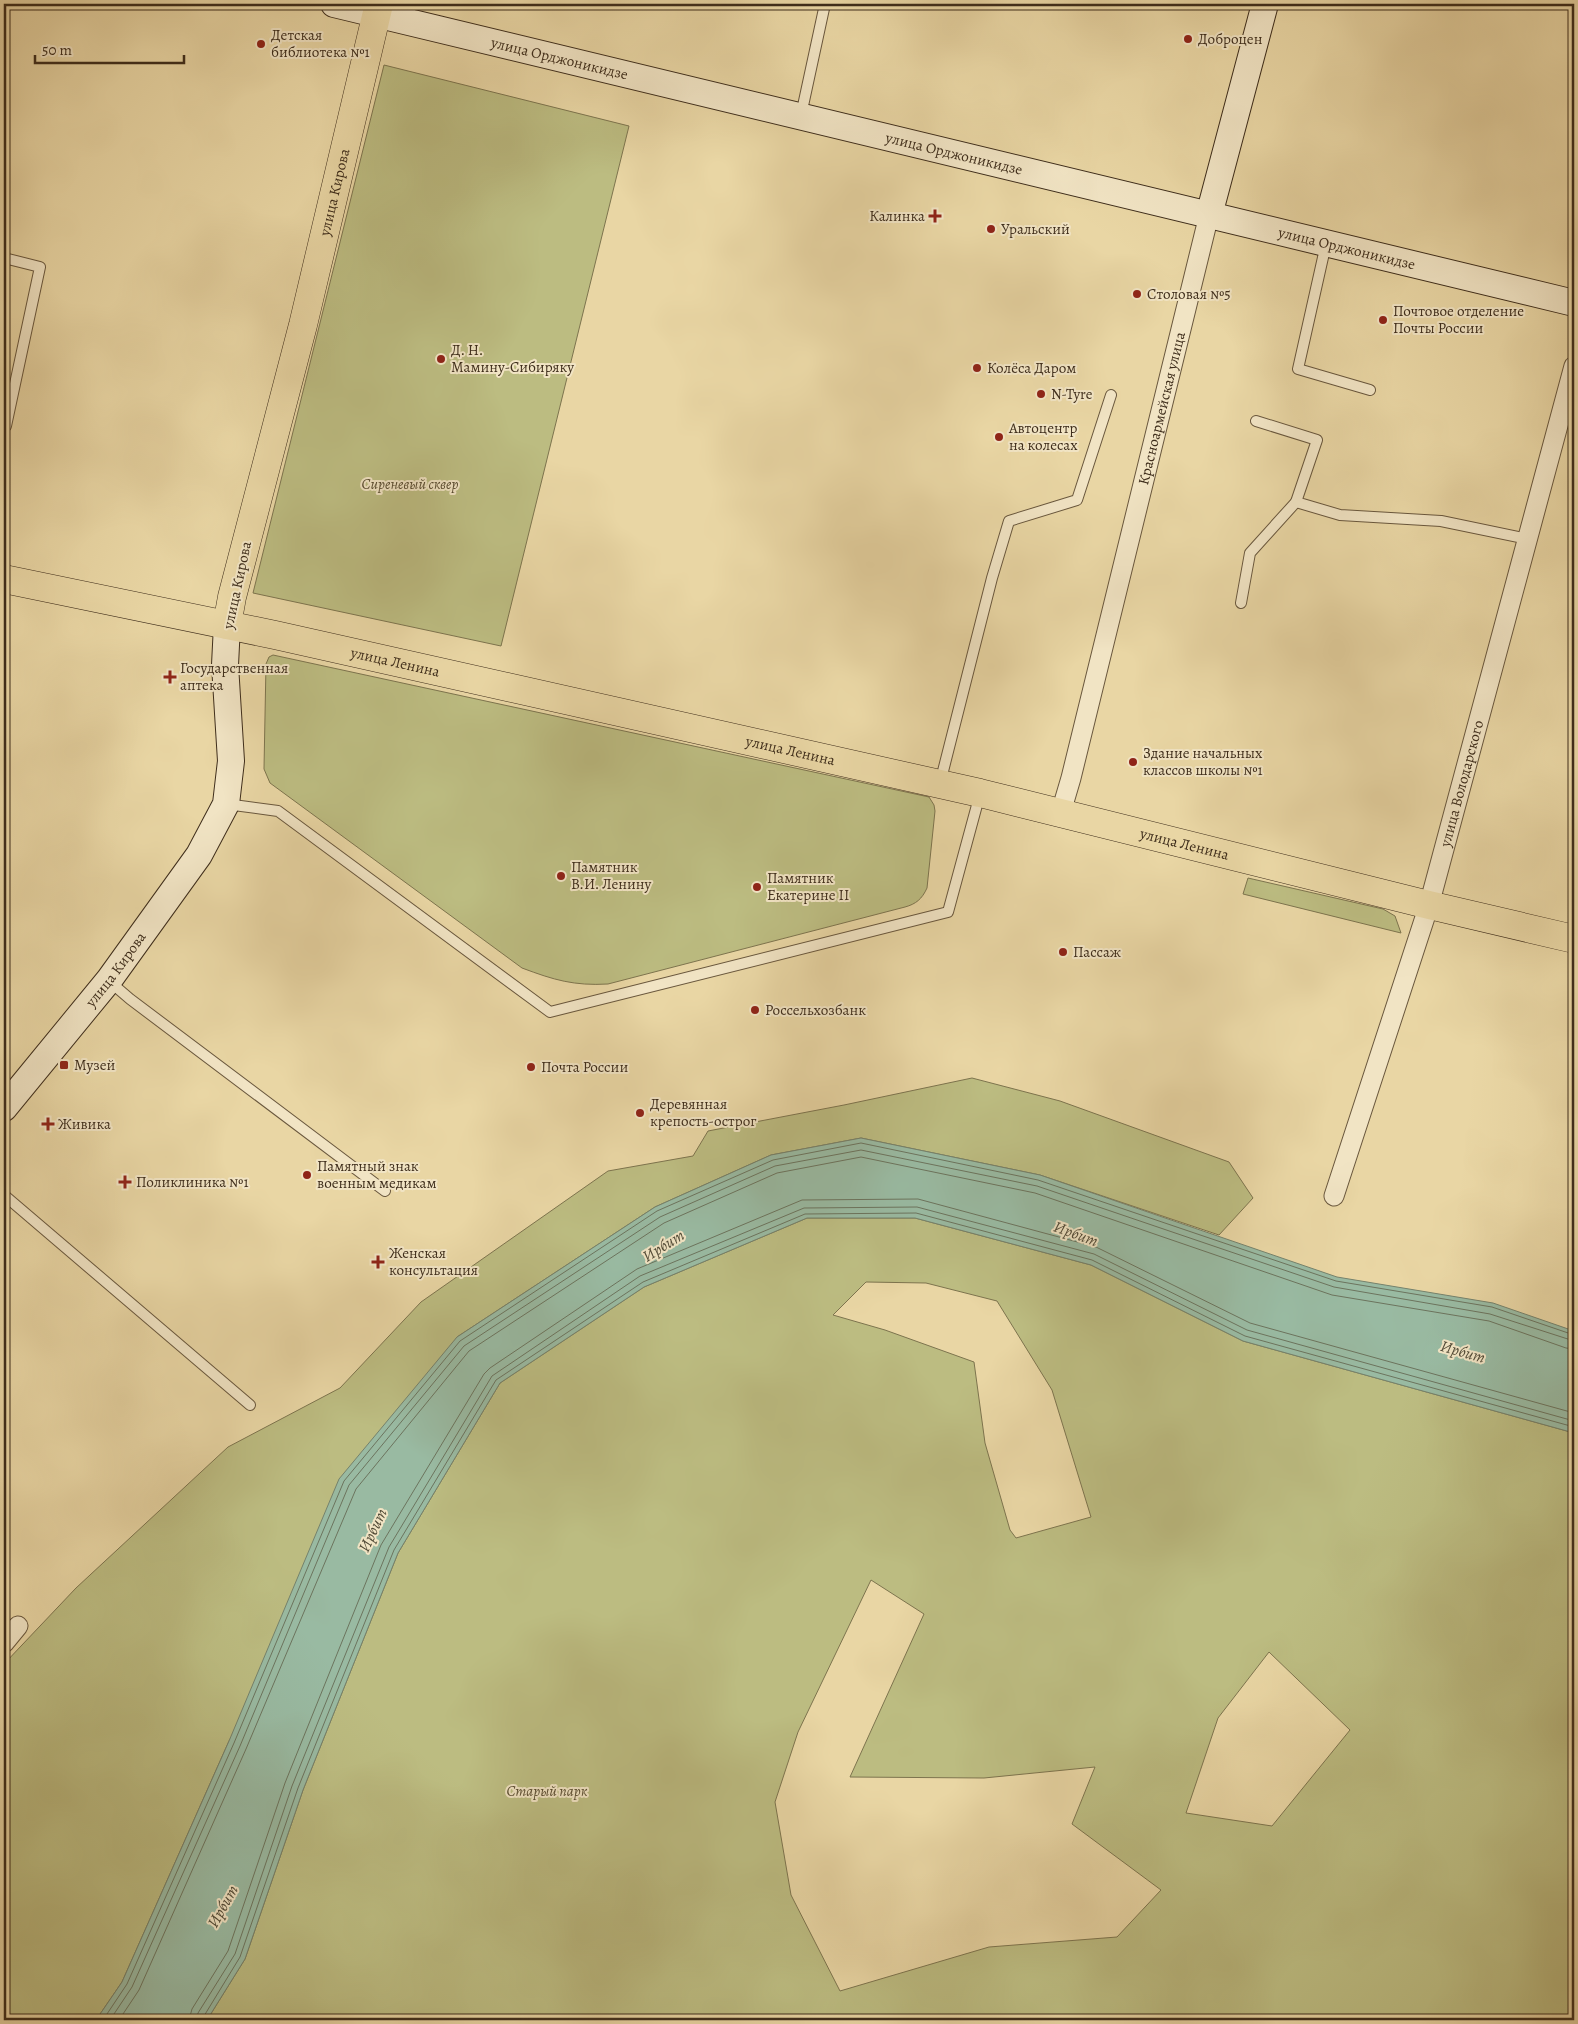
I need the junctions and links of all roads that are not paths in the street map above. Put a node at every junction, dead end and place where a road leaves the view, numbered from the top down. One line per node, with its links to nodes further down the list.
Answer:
1 (334, 4): 4 (main road, улица Орджоникидзе)
2 (825, 4): 5 (lane)
3 (1265, 4): 6 (main road, Красноармейская улица)
4 (378, 9): 5 (main road, улица Орджоникидзе); 19 (main road, улица Кирова)
5 (800, 116): 6 (main road, улица Орджоникидзе)
6 (1209, 215): 7 (main road, улица Орджоникидзе); 23 (street, Красноармейская улица)
7 (1326, 243): 9 (main road, улица Орджоникидзе); 11 (lane)
8 (4, 258): 14 (lane)
9 (1574, 303)
10 (1574, 366): 16 (street, улица Володарского)
11 (1370, 390)
12 (1111, 394): 20 (lane)
13 (1256, 421): 15 (lane)
14 (4, 426)
15 (1296, 502): 16 (lane); 18 (lane)
16 (1528, 539): 24 (street, улица Володарского)
17 (4, 579): 19 (main road, улица Ленина)
18 (1241, 603)
19 (227, 625): 20 (main road, улица Ленина); 22 (main road, улица Кирова)
20 (940, 784): 21 (main road, улица Ленина)
21 (980, 793): 22 (lane); 23 (main road, улица Ленина)
22 (226, 804): 26 (main road, улица Кирова)
23 (1061, 812): 24 (main road, улица Ленина)
24 (1429, 905): 25 (main road, улица Ленина); 30 (street, улица Володарского)
25 (1574, 939)
26 (109, 980): 27 (main road, улица Кирова); 28 (lane)
27 (4, 1108)
28 (385, 1191)
29 (4, 1195): 31 (lane)
30 (1334, 1196)
31 (250, 1405)
32 (18, 1626): 33 (street)
33 (4, 1643)

